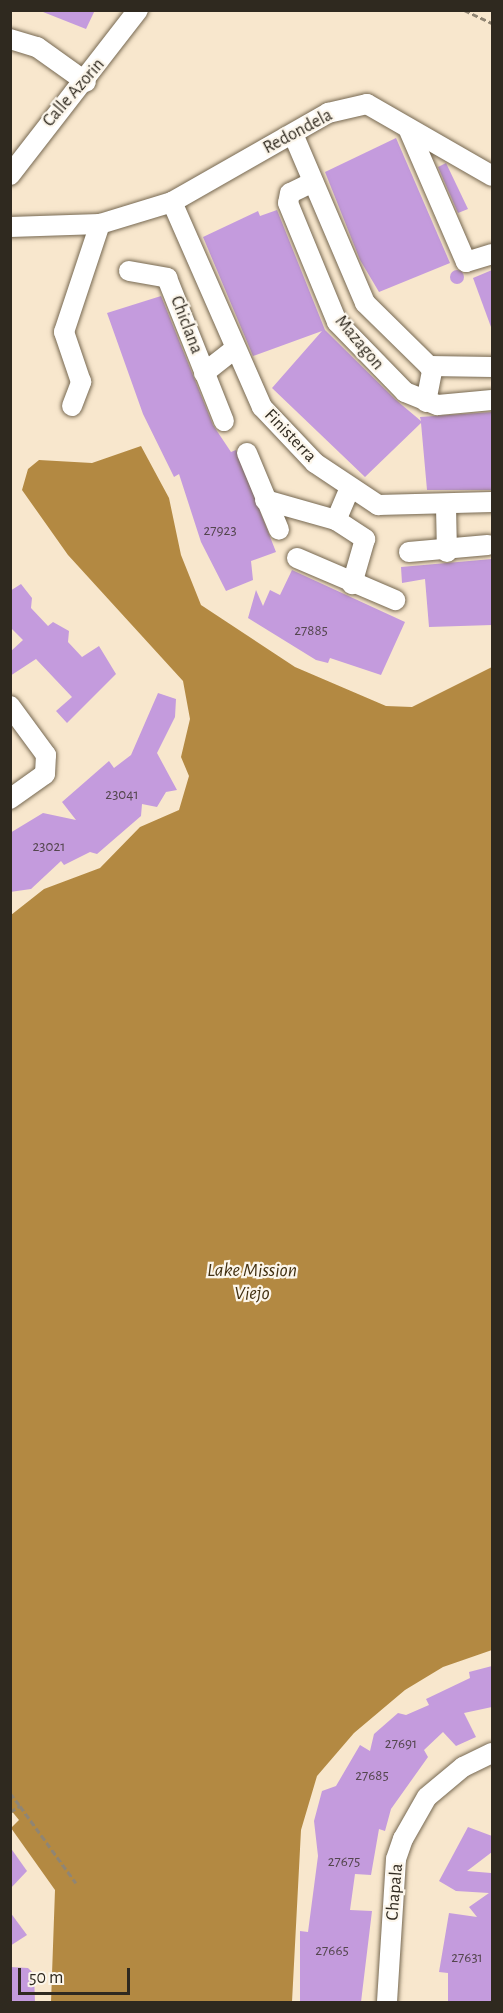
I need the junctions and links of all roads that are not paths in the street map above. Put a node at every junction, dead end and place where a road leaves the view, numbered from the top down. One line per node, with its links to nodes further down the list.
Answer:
1 (138, 10): 3 (street, Calle Azorin)
2 (10, 39): 3 (street)
3 (86, 82): 6 (street, Calle Azorin)
4 (408, 128): 5 (street, Redondela); 7 (street, Redondela); 12 (street)
5 (293, 135): 8 (street, Mazagon); 9 (street, Redondela)
6 (10, 175)
7 (492, 176)
8 (312, 182): 16 (street, Mazagon); 17 (street, Mazagon)
9 (172, 202): 10 (street, Redondela); 13 (street, Finisterra)
10 (100, 224): 11 (street, Redondela); 24 (street)
11 (10, 228)
12 (492, 254)
13 (195, 257): 15 (street, Chiclana); 18 (street, Finisterra)
14 (129, 271): 15 (street, Chiclana)
15 (168, 278): 21 (street, Chiclana)
16 (365, 303): 17 (street); 19 (street, Mazagon)
17 (337, 322): 23 (street, Mazagon)
18 (235, 349): 21 (street, Chiclana); 27 (street, Finisterra)
19 (433, 367): 20 (street); 23 (street)
20 (492, 367)
21 (204, 373): 25 (street, Chiclana)
22 (492, 400): 23 (street)
23 (426, 402)
24 (72, 406)
25 (224, 421)
26 (247, 453): 28 (street)
27 (349, 490): 30 (street, Finisterra); 31 (street)
28 (265, 500): 31 (street); 32 (street)
29 (492, 502): 30 (street, Finisterra)
30 (446, 506): 35 (street)
31 (336, 520): 37 (street)
32 (279, 530)
33 (488, 545): 35 (street)
34 (409, 552): 35 (street)
35 (447, 552)
36 (297, 558): 37 (street)
37 (352, 584): 38 (street)
38 (395, 600)
39 (10, 706): 40 (street)
40 (10, 799)
41 (492, 1753): 42 (street, Chapala)
42 (387, 2002)

